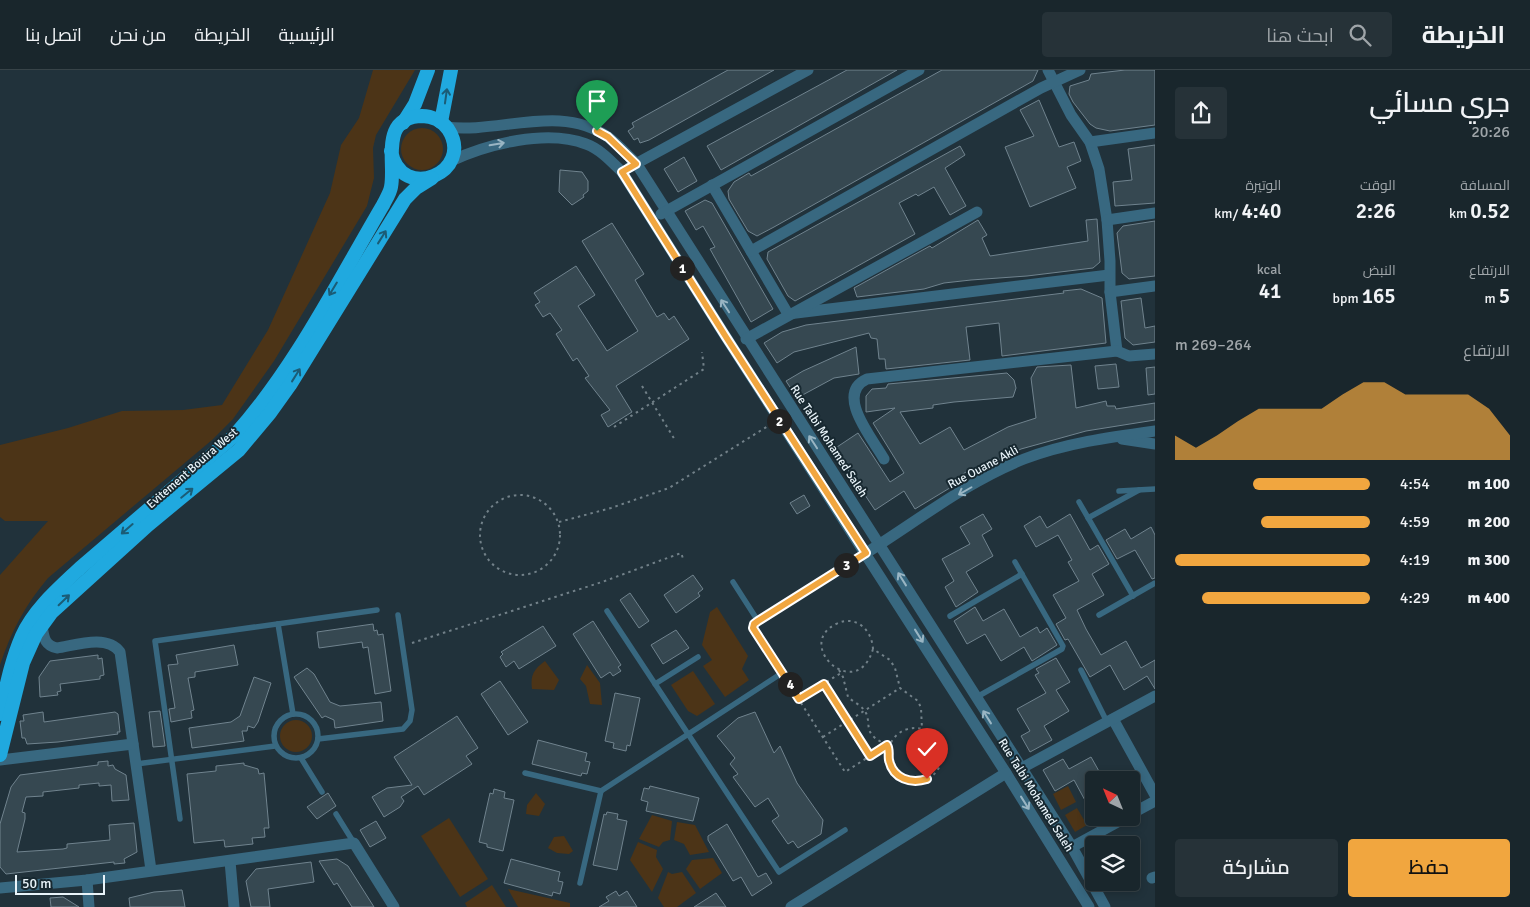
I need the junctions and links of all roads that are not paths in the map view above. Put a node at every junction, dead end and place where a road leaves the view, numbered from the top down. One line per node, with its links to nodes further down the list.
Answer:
1 (428, 70): 9 (highway)
2 (451, 70): 8 (highway, one-way to 2)
3 (808, 70): 14 (street)
4 (919, 70): 17 (street)
5 (1048, 70): 7 (street)
6 (1080, 70): 7 (street)
7 (1054, 81): 11 (street); 23 (street)
8 (444, 125): 9 (highway); 13 (highway); 14 (street, Rue Talbi Mohamed Saleh)
9 (398, 128): 12 (highway)
10 (1155, 134): 11 (street)
11 (1090, 142): 22 (street)
12 (391, 150): 16 (highway); 60 (highway, Evitement Bouira West, one-way to 60)
13 (451, 161): 15 (street, Rue Talbi Mohamed Saleh, one-way to 15); 16 (highway)
14 (636, 164): 15 (street); 18 (street, Rue Talbi Mohamed Saleh)
15 (622, 172): 21 (street, Rue Talbi Mohamed Saleh)
16 (434, 177): 54 (highway, Evitement Bouira West, one-way to 16)
17 (712, 185): 18 (street); 23 (street)
18 (666, 211): 21 (street); 28 (street, Rue Talbi Mohamed Saleh, one-way to 18)
19 (977, 212): 27 (street)
20 (1155, 213): 22 (street)
21 (652, 219): 41 (street, Rue Talbi Mohamed Saleh)
22 (1107, 220): 24 (street)
23 (751, 251): 27 (street)
24 (1109, 275): 26 (street); 27 (street)
25 (1155, 286): 26 (street)
26 (1110, 292): 29 (street)
27 (788, 314): 28 (street)
28 (746, 339): 40 (street, Rue Talbi Mohamed Saleh, one-way to 28)
29 (1117, 351): 30 (street); 34 (street)
30 (1155, 354)
31 (1155, 431): 32 (street, Rue Ouane Akli)
32 (1106, 437): 33 (street); 40 (street, Rue Ouane Akli, one-way to 40)
33 (1155, 444)
34 (884, 458)
35 (1155, 489): 36 (lane)
36 (1139, 490): 37 (lane); 39 (lane)
37 (1119, 491)
38 (1079, 502): 39 (lane)
39 (1088, 518): 46 (lane)
40 (880, 544): 41 (street, Rue Ouane Akli); 59 (street, Rue Talbi Mohamed Saleh, one-way to 40)
41 (866, 553): 52 (lane); 74 (street, Rue Talbi Mohamed Saleh, one-way to 74)
42 (1015, 562): 43 (lane)
43 (1022, 574): 51 (lane); 59 (lane)
44 (733, 582): 52 (lane)
45 (1155, 583): 46 (lane)
46 (1133, 596): 50 (lane)
47 (377, 610): 53 (lane)
48 (607, 611): 57 (lane)
49 (398, 615): 64 (lane)
50 (1099, 615)
51 (950, 616)
52 (758, 621): 63 (lane)
53 (278, 624): 61 (lane); 70 (lane)
54 (42, 626): 65 (street); 67 (highway, Evitement Bouira West)
55 (698, 657): 57 (lane)
56 (1081, 670): 62 (lane)
57 (655, 684): 63 (lane)
58 (1155, 696): 62 (street)
59 (975, 698): 72 (street, Rue Talbi Mohamed Saleh, one-way to 59)
60 (0, 714)
61 (293, 714): 64 (lane); 66 (lane)
62 (1110, 720): 72 (street); 77 (street)
63 (688, 735): 76 (lane); 83 (lane)
64 (318, 739): 68 (lane)
65 (132, 744): 69 (street); 71 (street)
66 (275, 746): 68 (lane); 70 (lane)
67 (0, 755)
68 (300, 758): 75 (lane)
69 (0, 760)
70 (172, 760): 71 (lane); 81 (lane)
71 (135, 764): 87 (street)
72 (1020, 770): 85 (street, Rue Talbi Mohamed Saleh)
73 (526, 773): 76 (lane)
74 (1006, 773): 94 (street); 95 (street, Rue Talbi Mohamed Saleh, one-way to 95)
75 (322, 792)
76 (601, 792): 89 (lane)
77 (1155, 795)
78 (1155, 801): 79 (street)
79 (1140, 809)
80 (336, 814): 84 (lane)
81 (180, 819)
82 (1110, 826): 85 (street)
83 (845, 830)
84 (354, 843): 86 (street); 93 (street)
85 (1072, 847): 96 (street, Rue Talbi Mohamed Saleh)
86 (230, 860): 87 (street); 92 (street)
87 (151, 870): 88 (street)
88 (87, 880): 90 (street); 91 (street)
89 (580, 883)
90 (0, 888)
91 (89, 907)
92 (234, 907)
93 (394, 907)
94 (791, 907)
95 (1089, 907)
96 (1105, 907)

